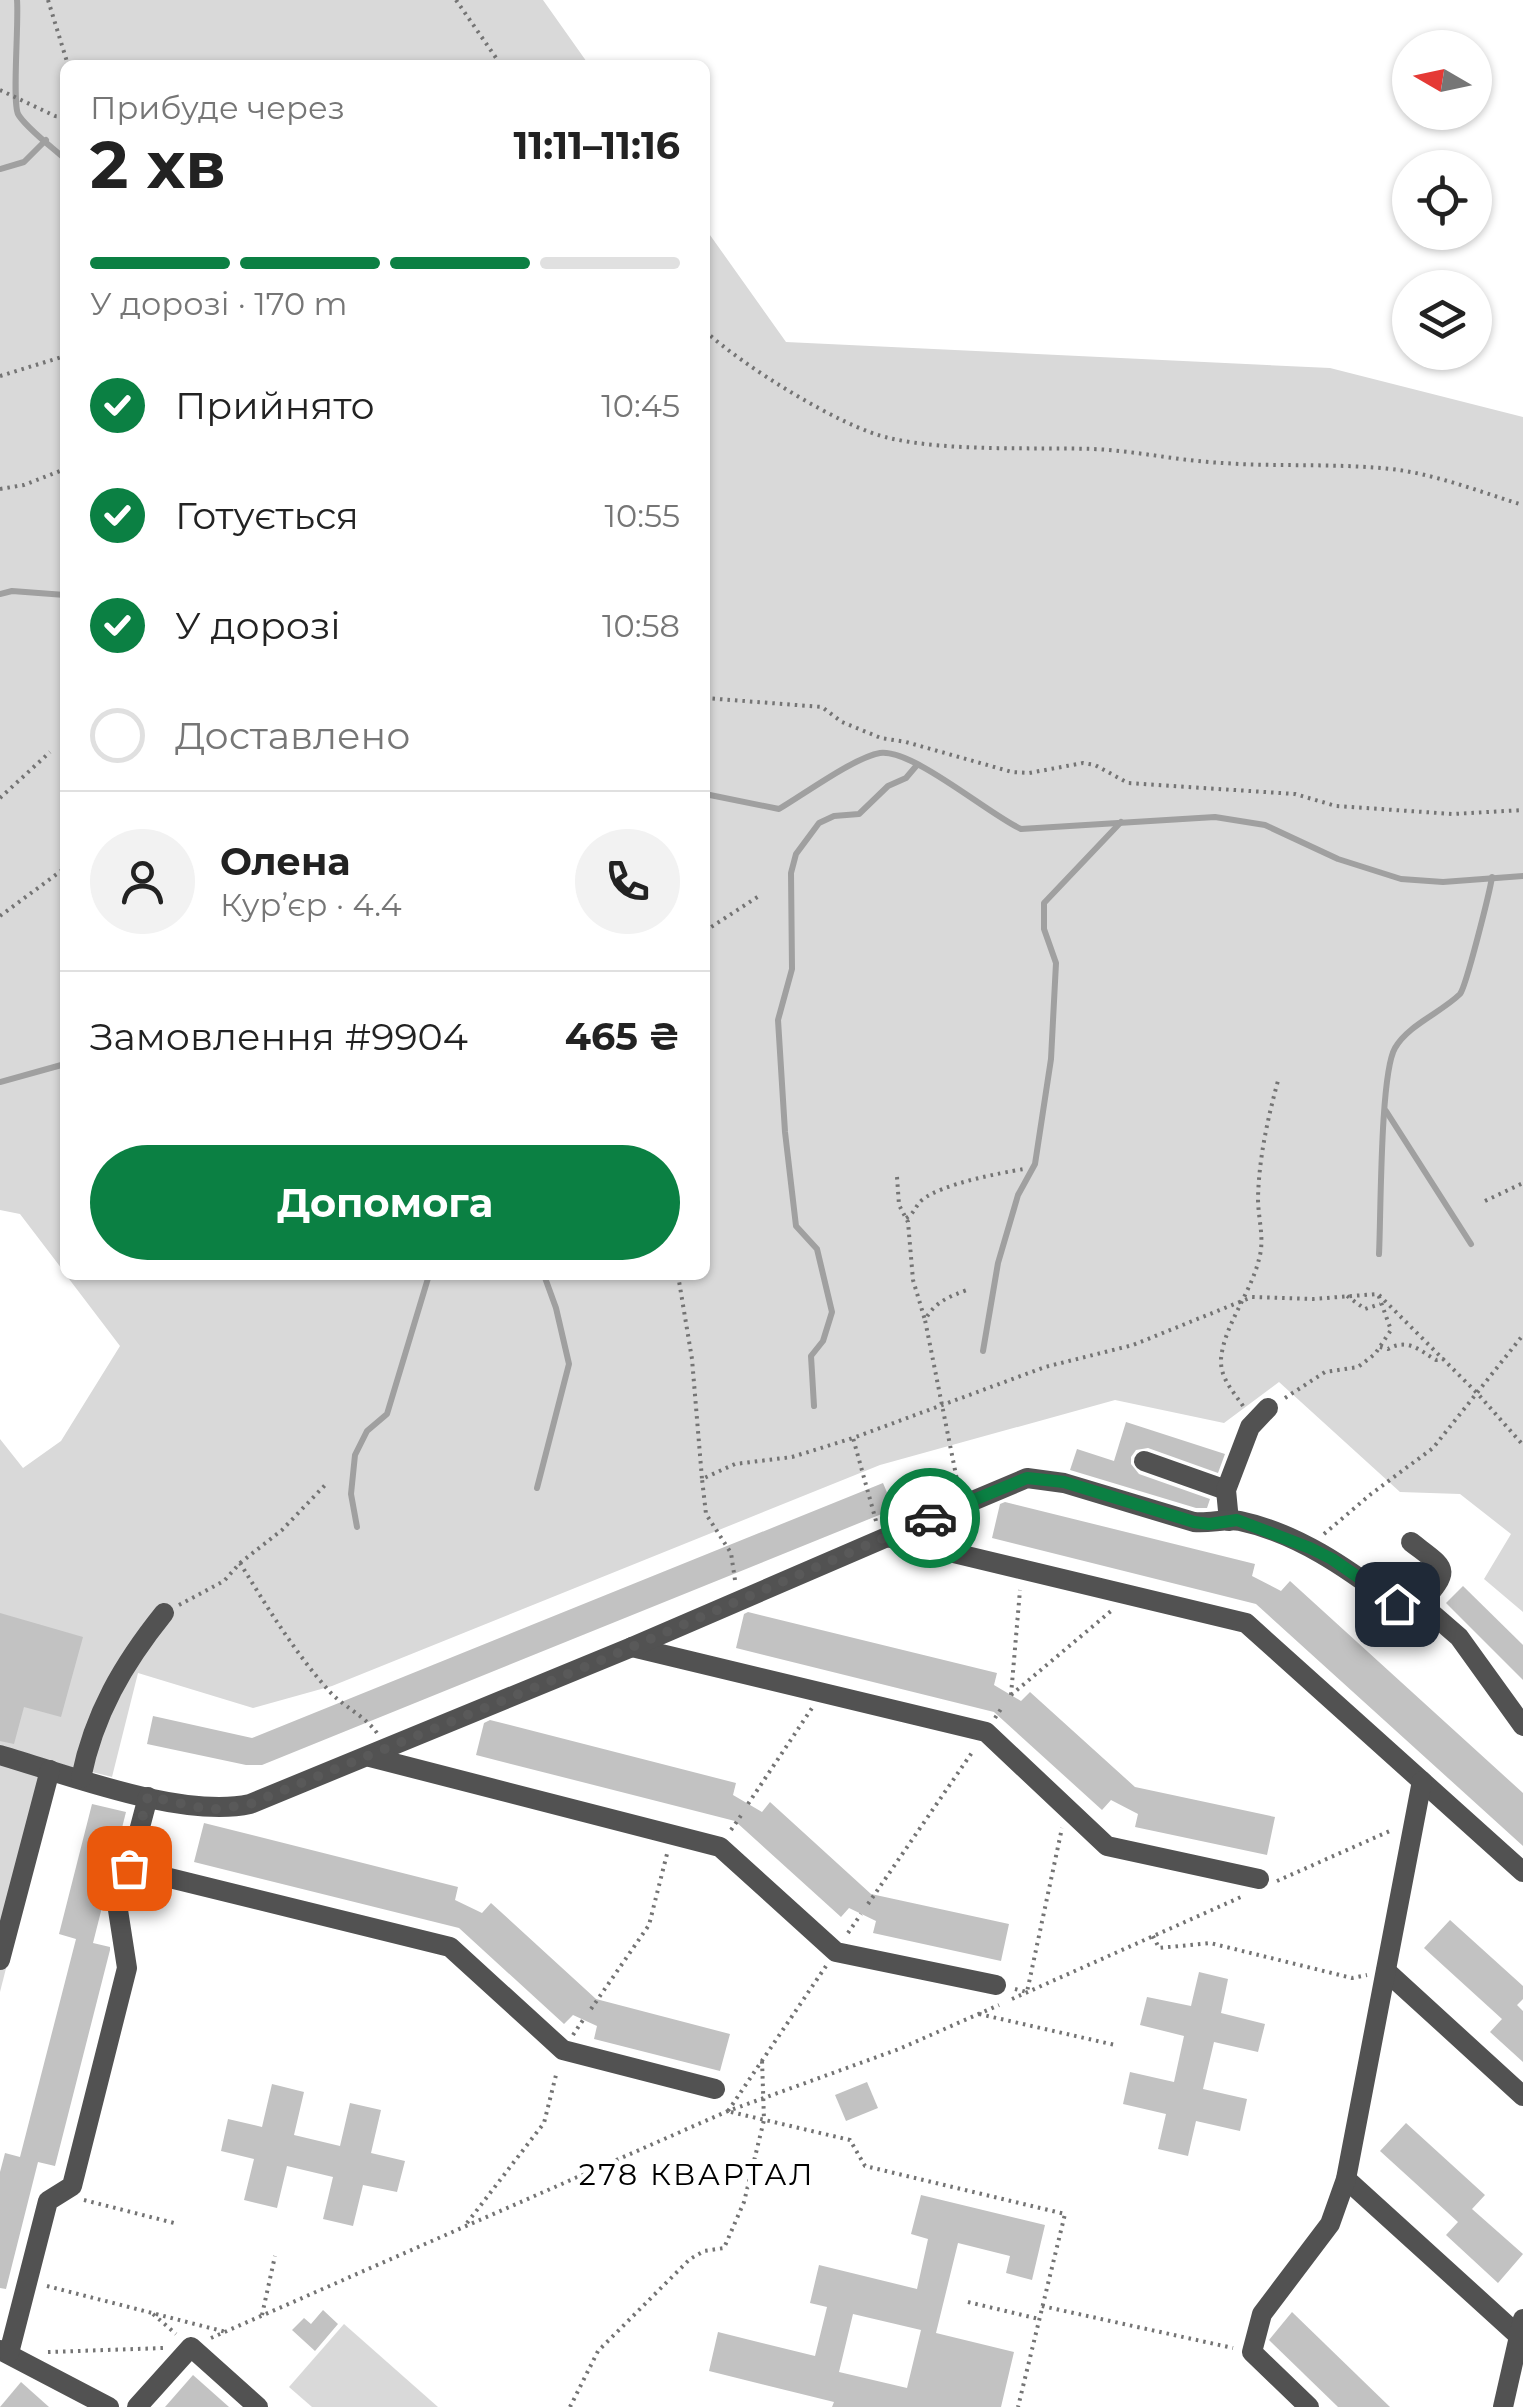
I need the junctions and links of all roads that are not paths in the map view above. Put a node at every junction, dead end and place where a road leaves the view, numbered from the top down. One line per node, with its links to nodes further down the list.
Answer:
1 (1261, 1415): 3 (street)
2 (1144, 1461): 3 (street)
3 (1226, 1490): 4 (street)
4 (1228, 1521): 5 (street); 7 (street)
5 (885, 1538): 9 (street); 15 (street)
6 (1411, 1542): 7 (street)
7 (1421, 1604): 10 (street)
8 (164, 1613): 14 (street)
9 (632, 1647): 11 (street); 19 (street)
10 (1523, 1726)
11 (377, 1754): 16 (street); 22 (street)
12 (0, 1756): 13 (street)
13 (50, 1770): 14 (street); 20 (street)
14 (81, 1778): 16 (street)
15 (1422, 1781): 18 (street); 21 (street)
16 (148, 1796): 17 (street)
17 (129, 1868): 23 (street); 27 (street)
18 (1523, 1872)
19 (1267, 1880)
20 (0, 1960)
21 (1386, 1971): 24 (street); 25 (street)
22 (996, 1985)
23 (715, 2090)
24 (1523, 2096)
25 (1346, 2178): 26 (street); 31 (street)
26 (1521, 2327): 32 (street)
27 (5, 2352): 28 (street)
28 (109, 2407)
29 (138, 2407): 30 (street)
30 (258, 2407)
31 (1309, 2407)
32 (1503, 2407)

